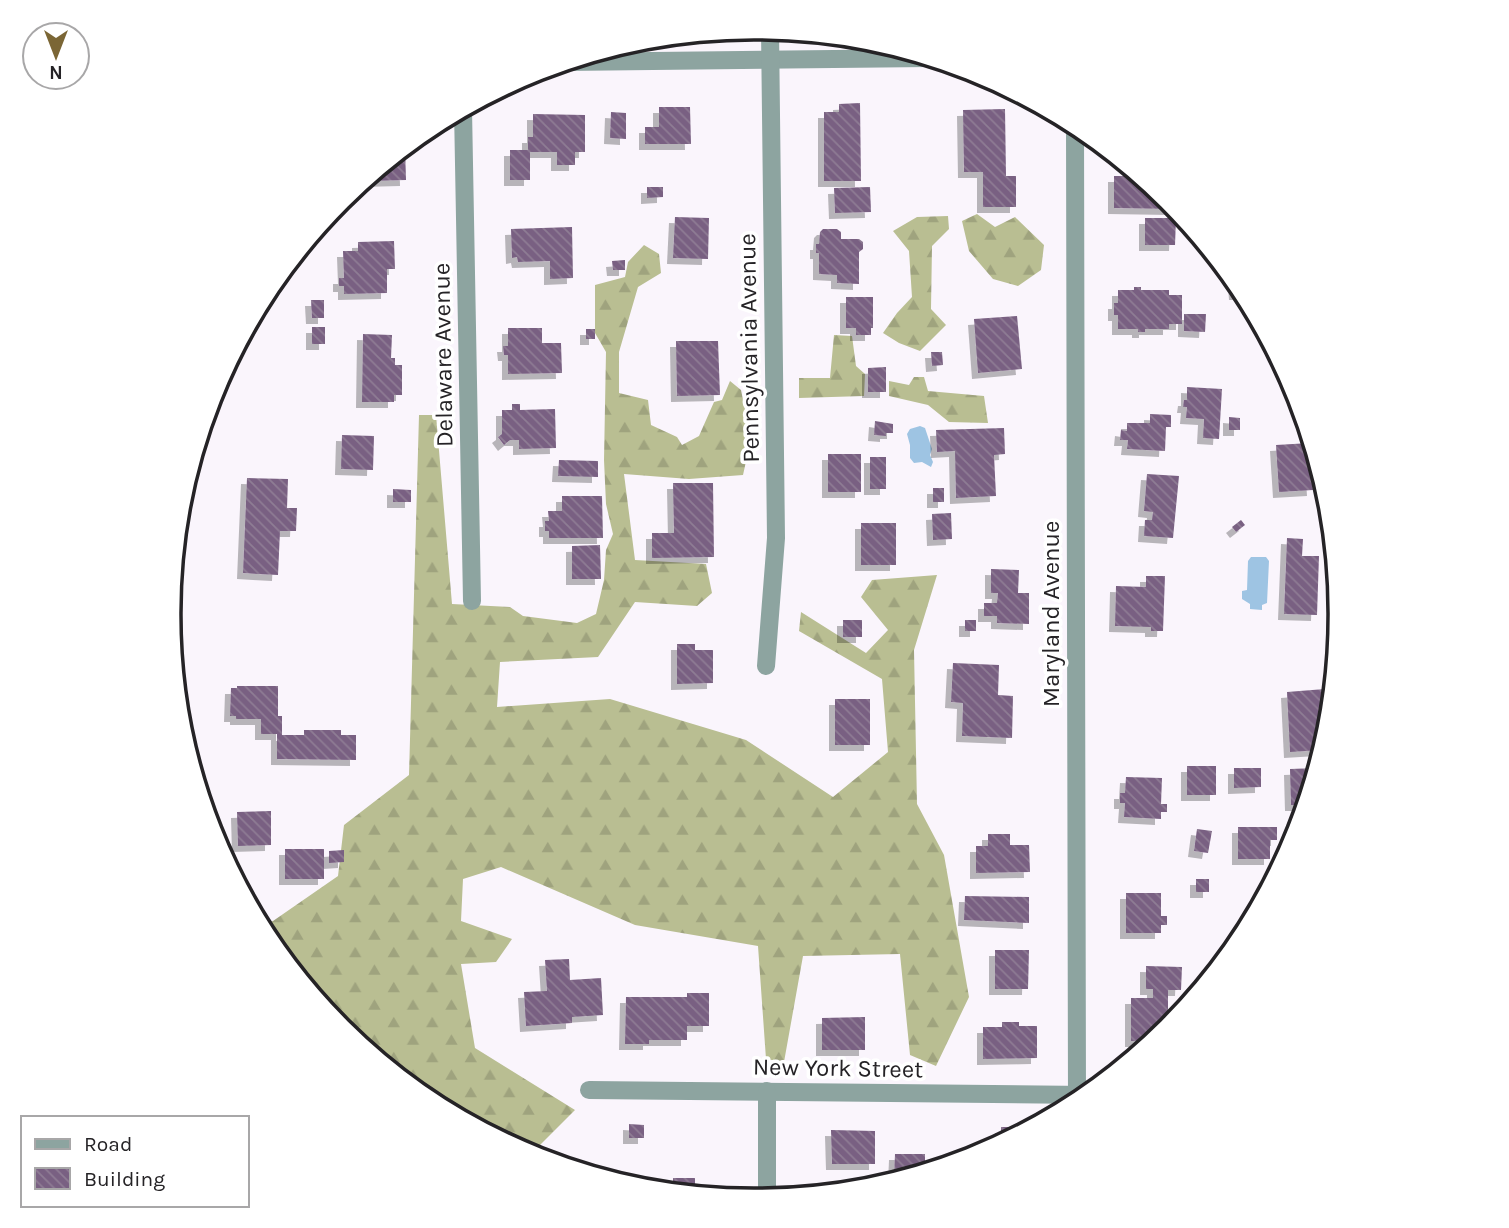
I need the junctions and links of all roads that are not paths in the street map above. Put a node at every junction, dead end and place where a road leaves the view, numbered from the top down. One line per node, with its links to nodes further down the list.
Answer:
1 (770, 40): 3 (street, Pennsylvania Avenue)
2 (897, 58): 3 (street)
3 (771, 60): 4 (street); 8 (street, Pennsylvania Avenue)
4 (601, 62)
5 (463, 120): 7 (street, Delaware Avenue)
6 (1075, 138): 9 (street, Maryland Avenue)
7 (472, 601)
8 (766, 666)
9 (1080, 1086)
10 (589, 1090): 11 (street, New York Street)
11 (767, 1091): 12 (street, New York Street); 13 (street)
12 (1062, 1098)
13 (768, 1188)

